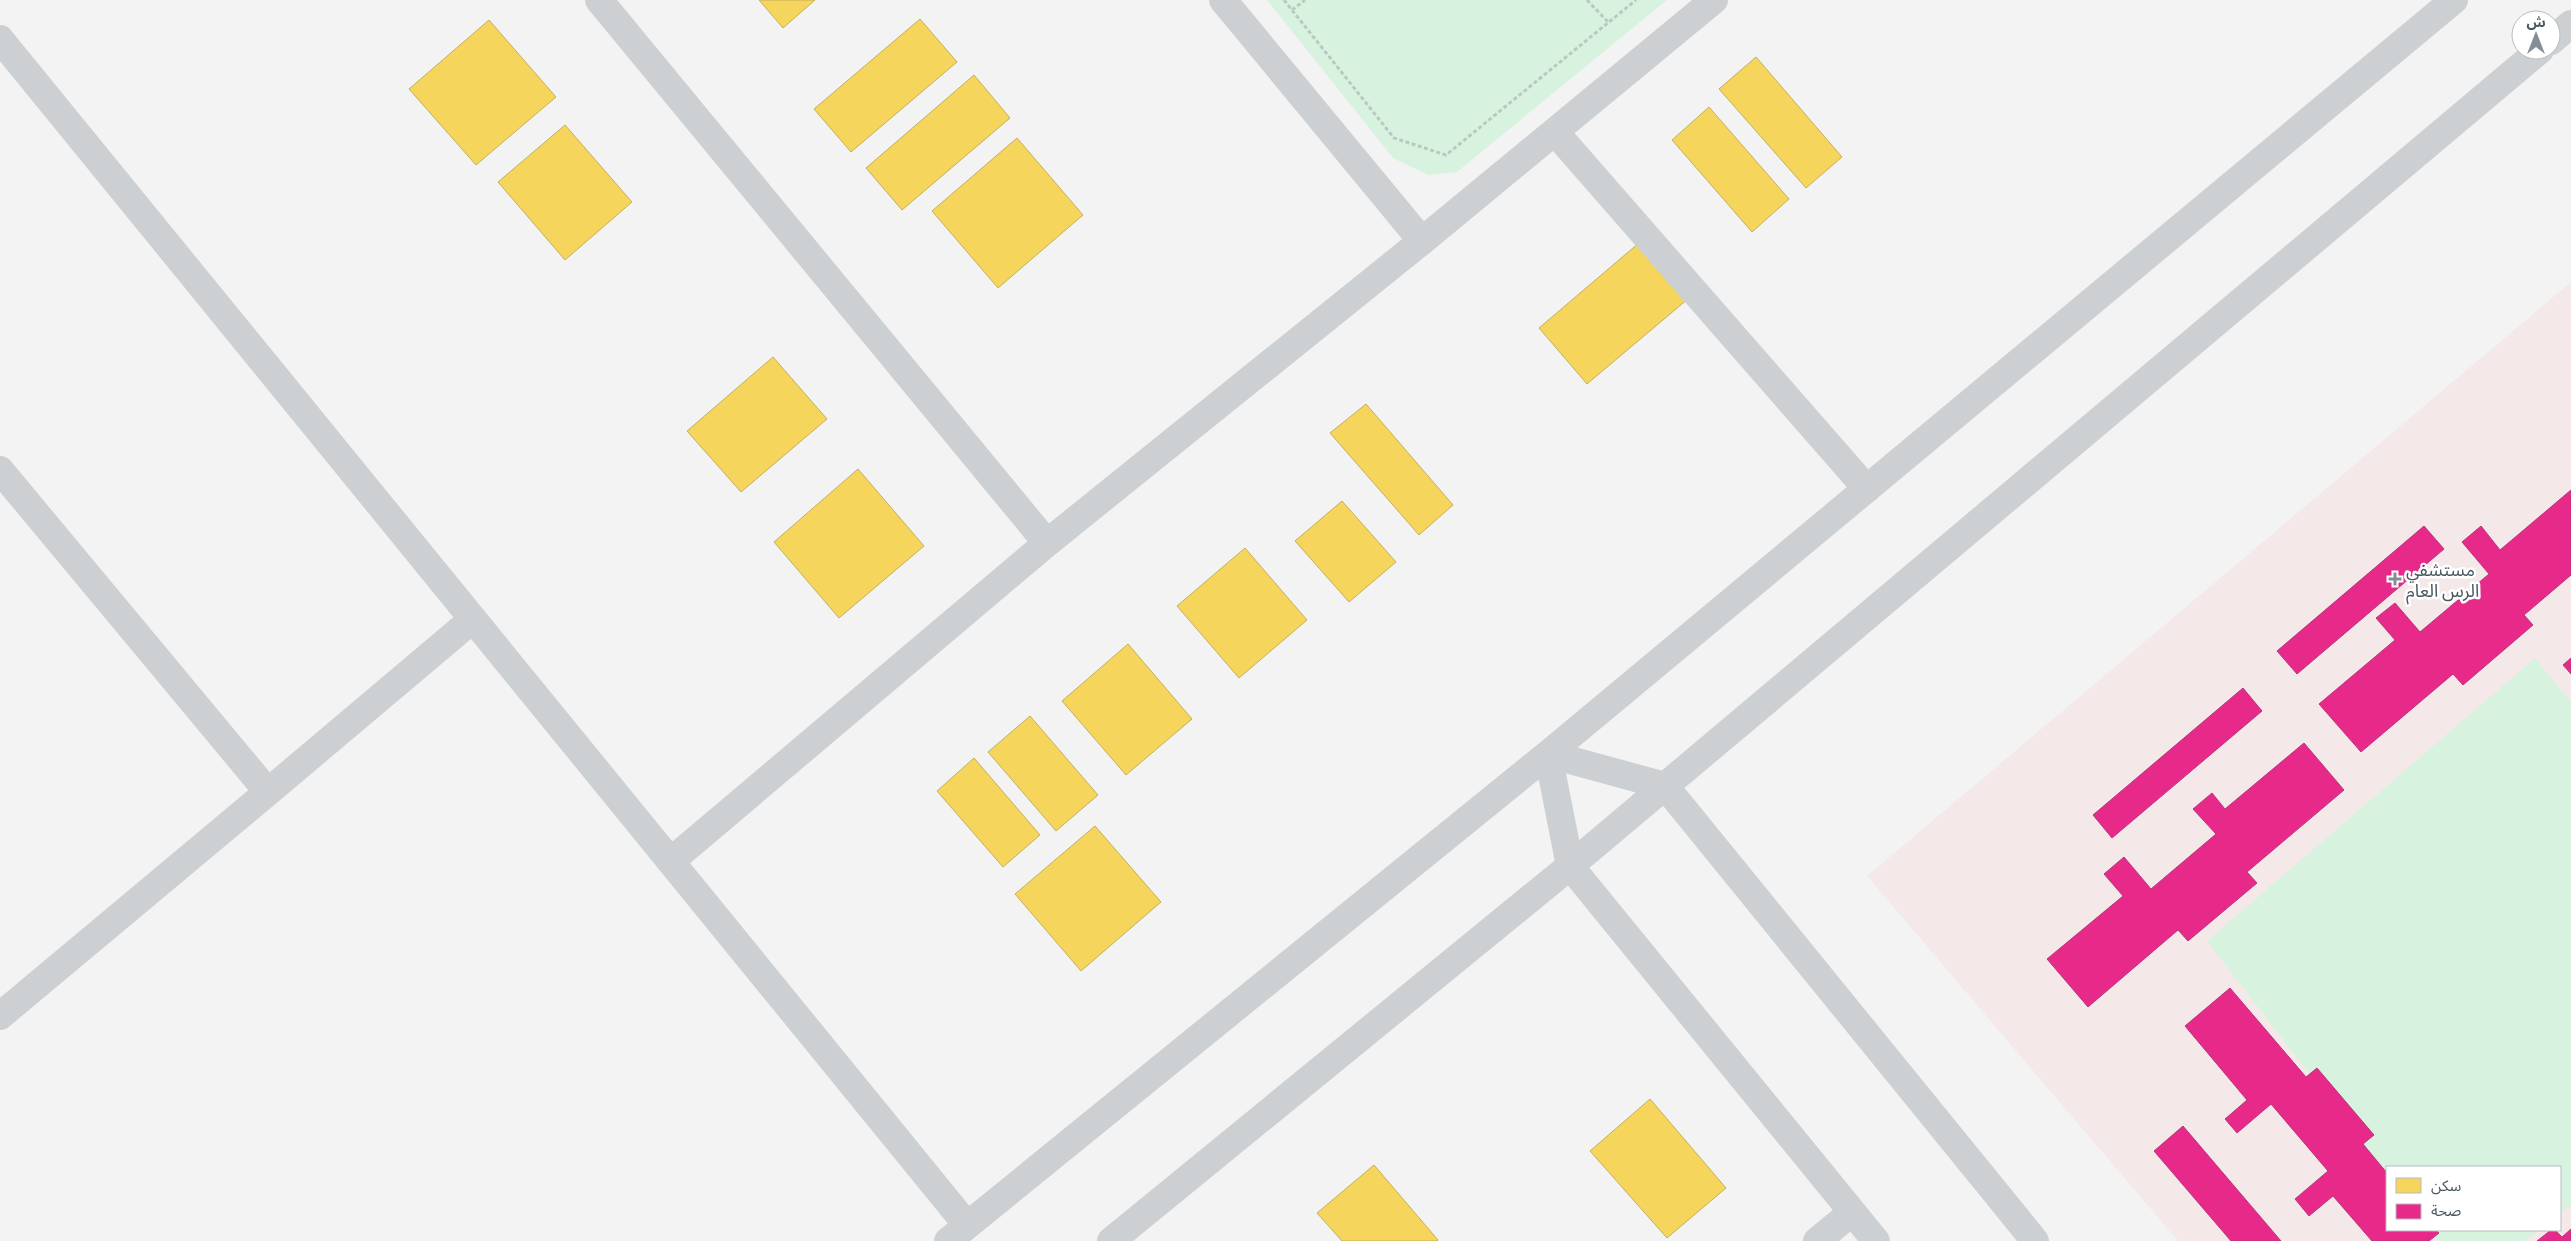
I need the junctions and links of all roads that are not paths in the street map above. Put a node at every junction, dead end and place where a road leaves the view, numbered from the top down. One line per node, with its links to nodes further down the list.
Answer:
1 (599, 0): 13 (street)
2 (1223, 0): 10 (street)
3 (1714, 0): 9 (street)
4 (2454, 0): 12 (street)
5 (2571, 24): 6 (street)
6 (2561, 32)
7 (0, 39): 14 (street)
8 (2528, 60): 16 (street)
9 (1555, 132): 10 (street); 12 (street)
10 (1422, 241): 13 (street)
11 (0, 470): 17 (street)
12 (1867, 489): 15 (street)
13 (1047, 543): 18 (street)
14 (473, 619): 17 (street); 18 (street)
15 (1548, 754): 16 (street); 19 (street); 22 (street)
16 (1666, 786): 19 (street); 26 (street)
17 (268, 792): 20 (street)
18 (671, 861): 22 (street)
19 (1570, 866): 21 (street); 23 (street)
20 (0, 1016)
21 (1852, 1213): 24 (street); 25 (street)
22 (958, 1233)
23 (1111, 1241)
24 (1817, 1241)
25 (1876, 1241)
26 (2035, 1241)

